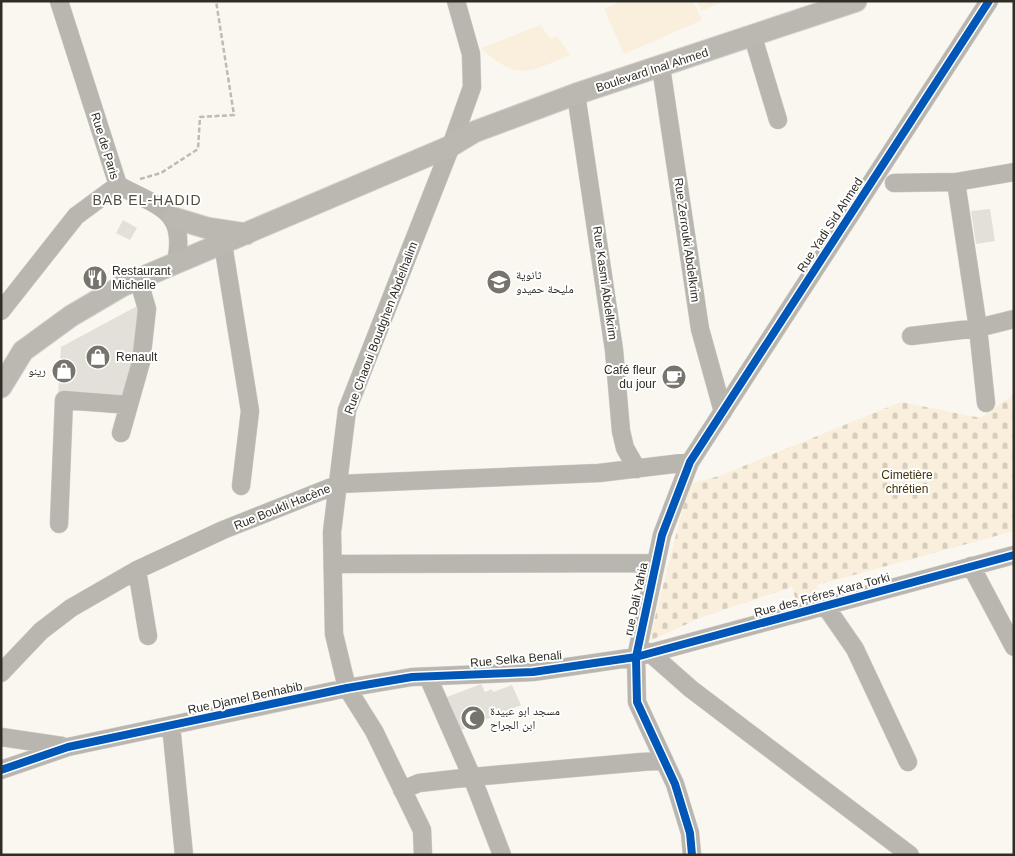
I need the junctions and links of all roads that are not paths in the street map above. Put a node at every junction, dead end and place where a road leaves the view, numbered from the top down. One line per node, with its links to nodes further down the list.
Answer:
1 (59, 1): 13 (street, Rue de Paris)
2 (456, 1): 9 (street, Rue Chaoui Boudghen Abdelhalim)
3 (856, 1): 5 (main road, Boulevard Inal Ahmed)
4 (989, 1): 26 (street, Rue Yadi Sid Ahmed)
5 (753, 37): 6 (main road, Boulevard Inal Ahmed); 8 (street)
6 (661, 67): 7 (main road, Boulevard Inal Ahmed); 26 (street, Rue Zerrouki Abdelkrim)
7 (576, 94): 9 (main road, Boulevard Inal Ahmed); 29 (street, Rue Kasmi Abdelkrim)
8 (778, 120)
9 (451, 146): 15 (main road, Boulevard Inal Ahmed); 30 (street, Rue Chaoui Boudghen Abdelhalim)
10 (1014, 172): 12 (street)
11 (894, 182): 12 (street)
12 (956, 182): 21 (street)
13 (118, 185): 14 (street, Rue de Paris); 19 (street)
14 (174, 218): 15 (main road); 17 (street)
15 (246, 234): 16 (main road, Boulevard Inal Ahmed)
16 (223, 244): 17 (main road, Boulevard Inal Ahmed); 31 (street)
17 (176, 262): 18 (main road, Boulevard Inal Ahmed)
18 (138, 278): 23 (main road, Boulevard Inal Ahmed); 25 (street)
19 (1, 311)
20 (1014, 319): 21 (street)
21 (978, 328): 22 (street); 24 (street)
22 (911, 336)
23 (1, 387)
24 (986, 404)
25 (129, 405): 27 (street); 32 (street)
26 (722, 412): 28 (street, Rue Yadi Sid Ahmed)
27 (121, 433)
28 (690, 462): 29 (street, Rue Boukli Hacène); 34 (street, rue Dali Yahia)
29 (637, 470): 30 (street, Rue Boukli Hacène)
30 (339, 484): 35 (street, Rue Chaoui Boudghen Abdelhalim); 37 (street, Rue Boukli Hacène)
31 (241, 486)
32 (59, 524)
33 (1014, 556): 36 (street, Rue des Fréres Kara Torki)
34 (655, 563): 35 (street); 41 (street, rue Dali Yahia)
35 (334, 564): 44 (street, Rue Chaoui Boudghen Abdelhalim)
36 (971, 566): 38 (street, Rue des Fréres Kara Torki); 40 (street)
37 (137, 570): 39 (street); 42 (street, Rue Boukli Hacène)
38 (826, 607): 41 (street, Rue des Fréres Kara Torki); 49 (street)
39 (148, 636)
40 (1014, 647)
41 (642, 654): 43 (street, Rue Selka Benali); 48 (street, rue Dali Yahia); 57 (street)
42 (1, 673)
43 (428, 677): 44 (street, Rue Djamel Benhabib); 51 (street)
44 (347, 688): 45 (street, Rue Djamel Benhabib); 52 (street, Rue Chaoui Boudghen Abdelhalim)
45 (171, 725): 47 (street, Rue Djamel Benhabib); 53 (street)
46 (1, 737): 47 (street)
47 (68, 747): 50 (street)
48 (664, 760): 51 (street); 56 (street, rue Dali Yahia)
49 (908, 762)
50 (1, 770)
51 (472, 777): 52 (street); 55 (street)
52 (402, 790): 54 (street, Rue Chaoui Boudghen Abdelhalim)
53 (184, 855)
54 (423, 855)
55 (502, 855)
56 (692, 855)
57 (910, 855)

